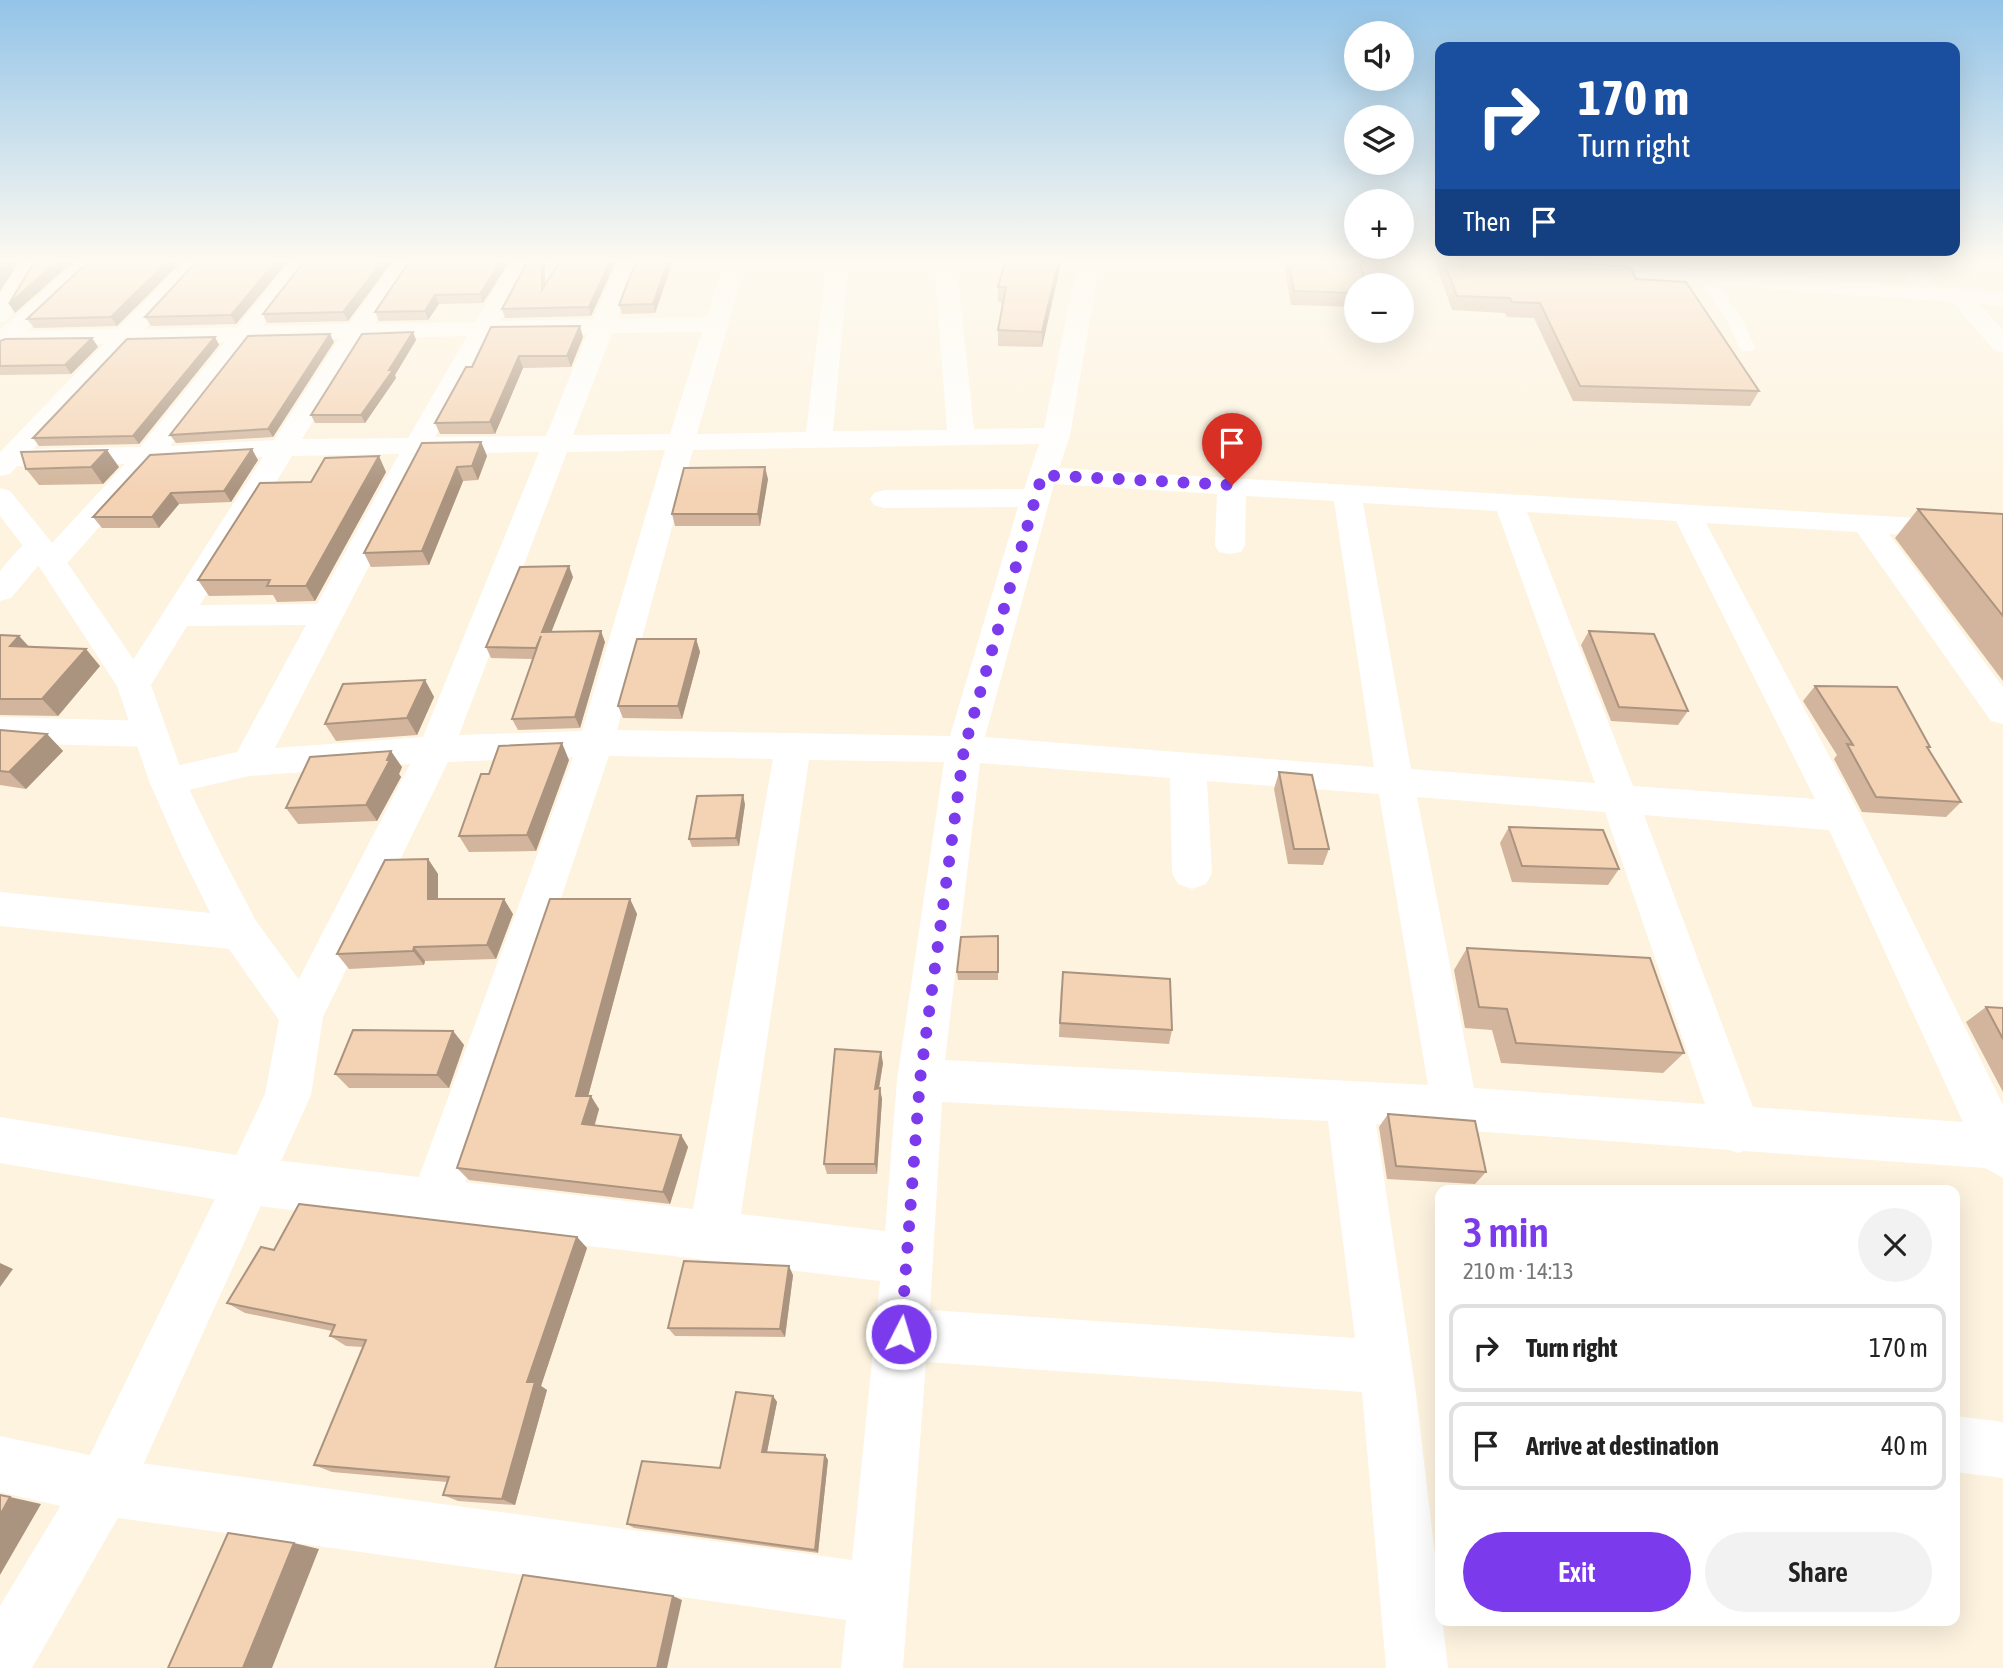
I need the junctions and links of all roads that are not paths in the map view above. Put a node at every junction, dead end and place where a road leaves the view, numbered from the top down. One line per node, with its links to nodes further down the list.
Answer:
1 (104, 337): 12 (street)
2 (123, 337): 22 (street)
3 (244, 337): 21 (street)
4 (353, 337): 20 (street)
5 (478, 337): 19 (street)
6 (599, 337): 18 (street)
7 (713, 337): 17 (street)
8 (830, 337): 16 (street)
9 (952, 337): 15 (street)
10 (1074, 337): 14 (street)
11 (1742, 337): 13 (lane)
12 (2, 341)
13 (1747, 347)
14 (1056, 436): 15 (street); 24 (street)
15 (961, 438): 16 (street)
16 (819, 440): 17 (street)
17 (681, 442): 18 (street); 40 (street)
18 (558, 445): 19 (street); 42 (street)
19 (417, 446): 20 (street); 34 (street)
20 (282, 448): 21 (street); 35 (street)
21 (148, 455): 22 (street); 32 (street)
22 (3, 474): 32 (street)
23 (1232, 485): 24 (street); 25 (street); 31 (street)
24 (1039, 487): 26 (street); 43 (street)
25 (1347, 491): 27 (street); 46 (street)
26 (884, 499)
27 (1508, 502): 28 (street); 48 (street)
28 (1685, 511): 29 (street); 49 (street)
29 (1865, 523): 30 (street); 37 (street)
30 (2003, 532)
31 (1230, 545)
32 (45, 554): 33 (street); 36 (street)
33 (0, 591)
34 (329, 614): 35 (street); 44 (street)
35 (177, 616): 36 (street)
36 (134, 685): 39 (street)
37 (2003, 712)
38 (0, 730): 39 (street)
39 (150, 734): 47 (street)
40 (596, 743): 41 (street); 42 (street); 61 (street)
41 (793, 746): 43 (street); 62 (street)
42 (436, 749): 44 (street); 53 (street)
43 (964, 749): 45 (street); 54 (street)
44 (249, 763): 47 (street)
45 (1188, 765): 46 (street); 50 (street)
46 (1395, 780): 48 (street); 56 (street)
47 (167, 781): 52 (street)
48 (1619, 797): 49 (street); 57 (street)
49 (1842, 816): 59 (street)
50 (1192, 873)
51 (0, 909): 52 (street)
52 (241, 933): 53 (street)
53 (301, 1017): 60 (street)
54 (920, 1080): 55 (street); 63 (street)
55 (1349, 1101): 56 (street); 65 (street)
56 (1455, 1107): 57 (street)
57 (1738, 1130): 59 (street)
58 (0, 1140): 60 (street)
59 (2002, 1149)
60 (249, 1181): 61 (street); 69 (street)
61 (434, 1203): 62 (street)
62 (713, 1236): 63 (street)
63 (908, 1259): 64 (street)
64 (901, 1334): 65 (street); 70 (street)
65 (1384, 1367): 73 (street)
66 (1960, 1445): 67 (street)
67 (2003, 1450)
68 (0, 1465): 69 (street)
69 (104, 1487): 70 (street); 71 (street)
70 (878, 1594): 72 (street)
71 (0, 1664)
72 (872, 1668)
73 (1417, 1668)

